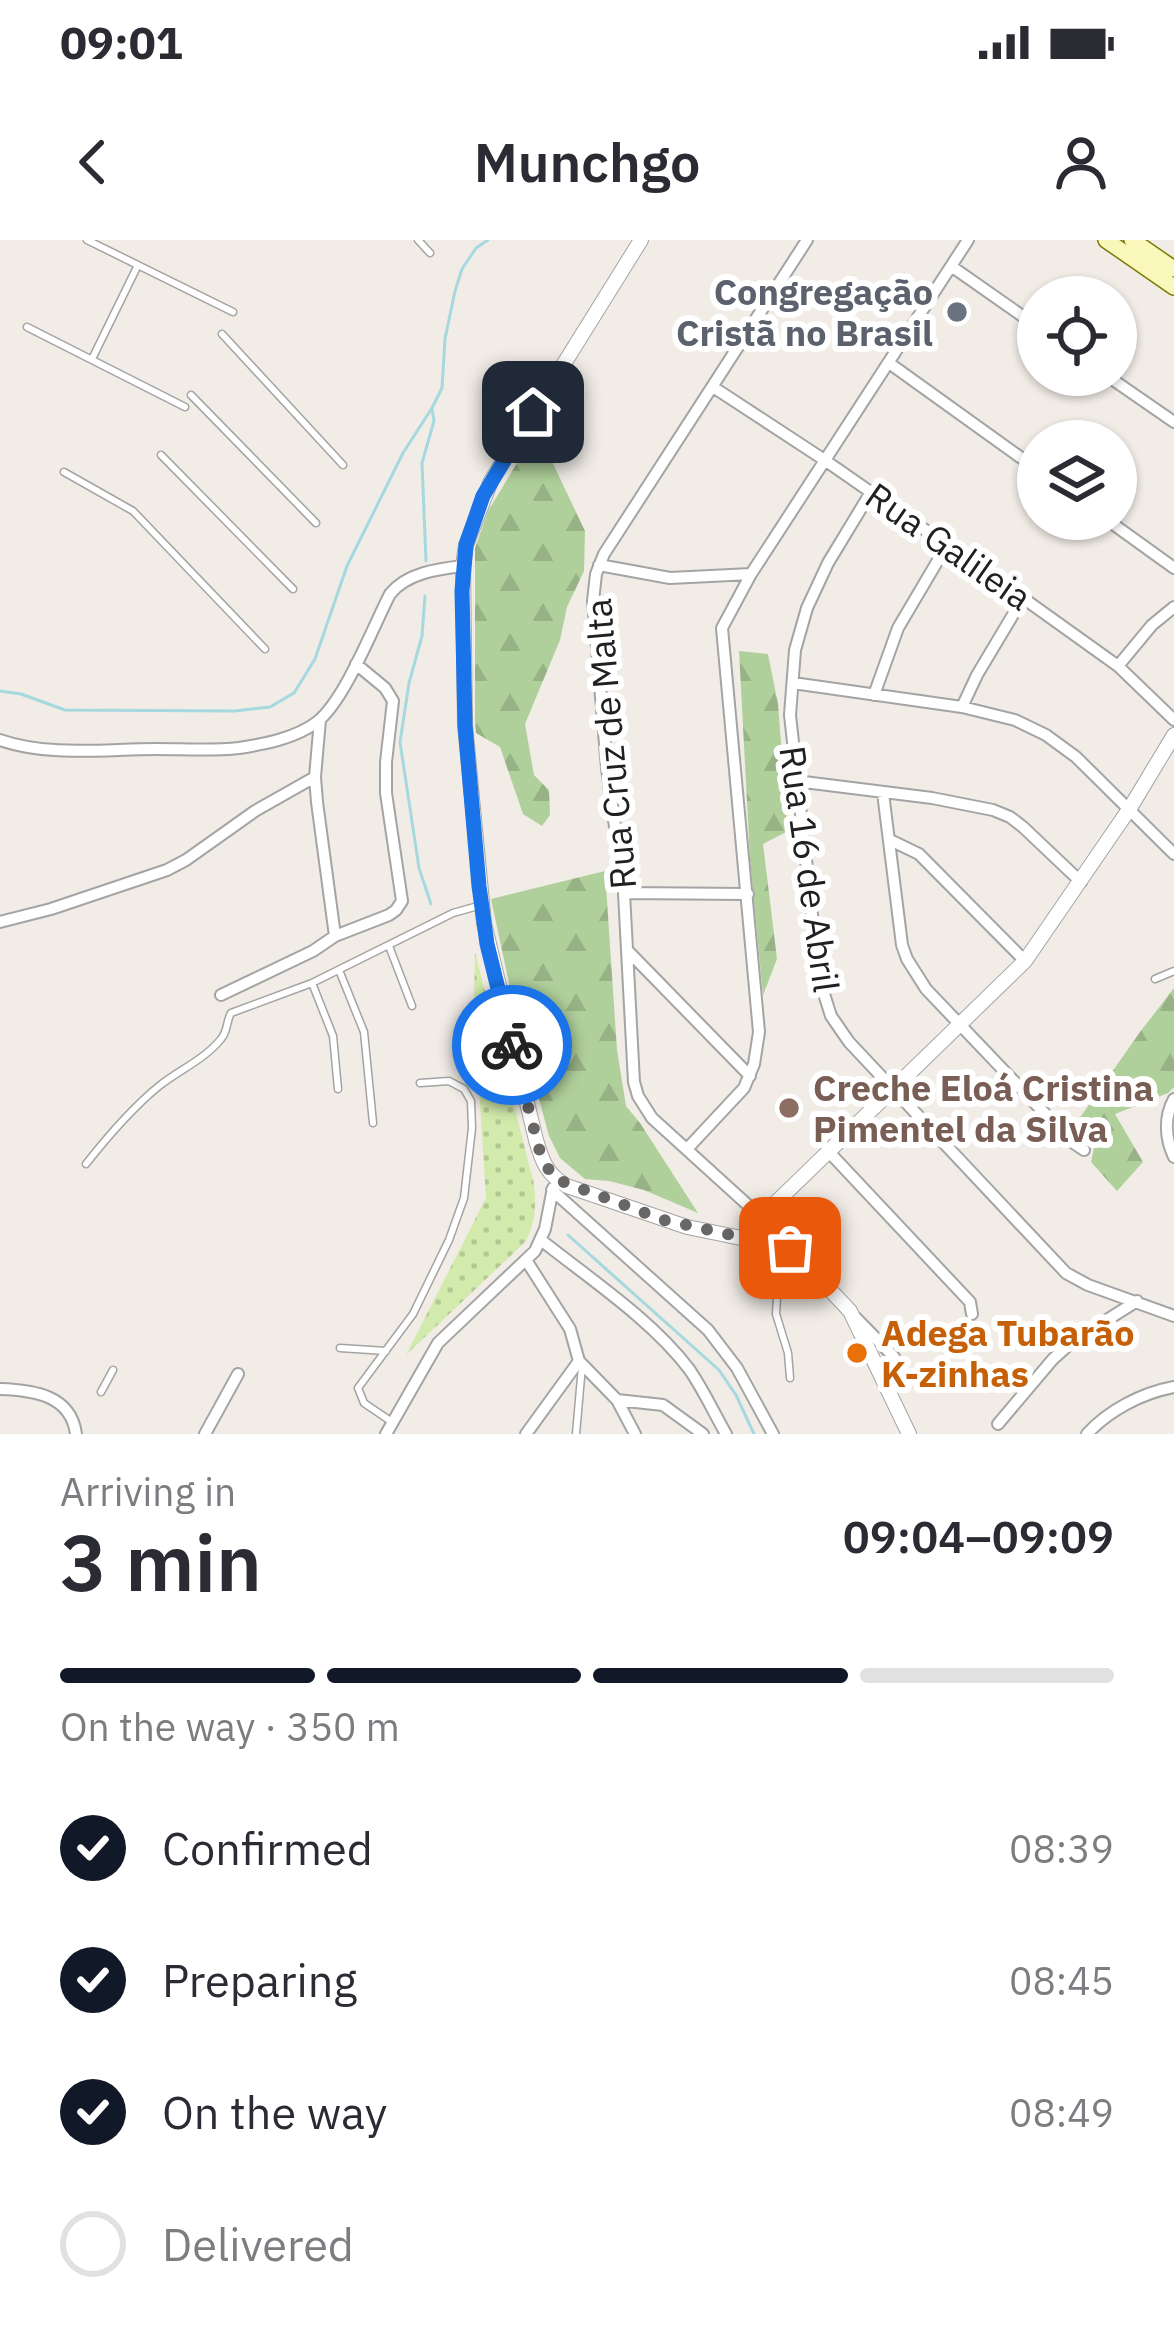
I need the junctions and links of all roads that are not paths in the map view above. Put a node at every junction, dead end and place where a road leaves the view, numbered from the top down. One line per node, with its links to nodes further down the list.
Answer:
1 (87, 240): 8 (lane)
2 (418, 240): 9 (lane)
3 (641, 240): 35 (street)
4 (807, 240): 20 (street, Rua Cruz de Malta)
5 (968, 240): 11 (street)
6 (1132, 240): 12 (main road)
7 (1110, 241): 13 (main road)
8 (103, 244): 10 (lane)
9 (430, 253)
10 (138, 265): 14 (lane); 18 (lane)
11 (951, 266): 15 (street); 19 (street)
12 (1174, 269)
13 (1174, 287)
14 (233, 312)
15 (1017, 312)
16 (27, 327): 18 (lane)
17 (222, 334): 28 (lane)
18 (92, 360): 23 (lane)
19 (889, 363): 26 (street); 27 (street)
20 (713, 387): 27 (street, Rua Galileia); 34 (street, Rua Cruz de Malta)
21 (191, 395): 31 (lane)
22 (1136, 396): 24 (street)
23 (185, 407)
24 (1174, 422)
25 (161, 454): 38 (lane)
26 (1017, 455)
27 (826, 461): 30 (street, Rua Galileia); 37 (street)
28 (343, 465)
29 (64, 472): 41 (lane)
30 (871, 492): 33 (street, Rua Galileia); 44 (street, Rua 16 de Abril)
31 (316, 523)
32 (1135, 540): 36 (street)
33 (946, 545): 39 (street, Rua Galileia); 45 (street)
34 (599, 565): 37 (street); 58 (street, Rua Cruz de Malta)
35 (463, 566): 42 (street); 60 (street)
36 (1174, 568)
37 (752, 574): 59 (street)
38 (293, 589)
39 (1023, 598): 43 (street, Rua Galileia); 46 (street)
40 (1174, 608): 43 (street)
41 (265, 650)
42 (356, 664): 47 (street); 62 (street)
43 (1118, 666): 48 (street, Rua Galileia)
44 (793, 683): 45 (street); 52 (street, Rua 16 de Abril)
45 (874, 695): 46 (street)
46 (962, 707): 54 (street)
47 (320, 720): 50 (street); 51 (street)
48 (1174, 720)
49 (1174, 735): 54 (street)
50 (0, 740)
51 (315, 777): 61 (street); 62 (street)
52 (796, 781): 53 (street); 75 (street, Rua 16 de Abril)
53 (884, 793): 55 (street); 57 (street)
54 (1130, 808): 56 (street); 57 (street)
55 (890, 840): 65 (street); 72 (street)
56 (1174, 854)
57 (1081, 882): 65 (street)
58 (624, 893): 59 (street); 64 (street, Rua Cruz de Malta)
59 (748, 894): 73 (street)
60 (482, 905): 63 (lane); 84 (street)
61 (0, 922)
62 (335, 935): 70 (street)
63 (389, 946): 66 (lane); 71 (lane)
64 (627, 950): 73 (street); 79 (street, Rua Cruz de Malta)
65 (1025, 961): 72 (street)
66 (339, 970): 69 (lane); 78 (lane)
67 (1174, 971): 68 (lane)
68 (1155, 979)
69 (312, 982): 76 (lane); 83 (lane)
70 (221, 995)
71 (412, 1006)
72 (960, 1024): 75 (street); 80 (street)
73 (750, 1076): 79 (street)
74 (420, 1083): 95 (lane)
75 (894, 1088): 81 (street); 90 (street, Rua 16 de Abril)
76 (338, 1089)
77 (1174, 1099): 82 (street)
78 (373, 1123)
79 (687, 1149): 85 (street, Rua Cruz de Malta)
80 (1084, 1150)
81 (829, 1152): 85 (street); 92 (street)
82 (1174, 1157)
83 (86, 1164)
84 (553, 1184): 86 (street); 87 (street); 114 (street)
85 (760, 1217): 86 (street); 88 (street)
86 (744, 1239): 88 (street)
87 (541, 1240): 89 (street); 113 (street)
88 (785, 1247): 91 (street); 100 (lane)
89 (526, 1260): 96 (street); 106 (street)
90 (1137, 1301): 93 (street, Rua 16 de Abril); 105 (street)
91 (850, 1311): 97 (street); 115 (street)
92 (972, 1314)
93 (1174, 1316)
94 (340, 1348): 95 (lane)
95 (386, 1351): 106 (lane)
96 (580, 1363): 104 (street); 109 (street); 110 (lane)
97 (897, 1365)
98 (113, 1370): 103 (lane)
99 (238, 1374): 108 (street)
100 (790, 1378)
101 (1174, 1387): 116 (street)
102 (0, 1389): 107 (street)
103 (101, 1393)
104 (617, 1400): 111 (street); 112 (street)
105 (998, 1424)
106 (389, 1428)
107 (76, 1434)
108 (205, 1434)
109 (526, 1434)
110 (576, 1434)
111 (635, 1434)
112 (703, 1434)
113 (727, 1434)
114 (773, 1434)
115 (909, 1434)
116 (1087, 1434)

